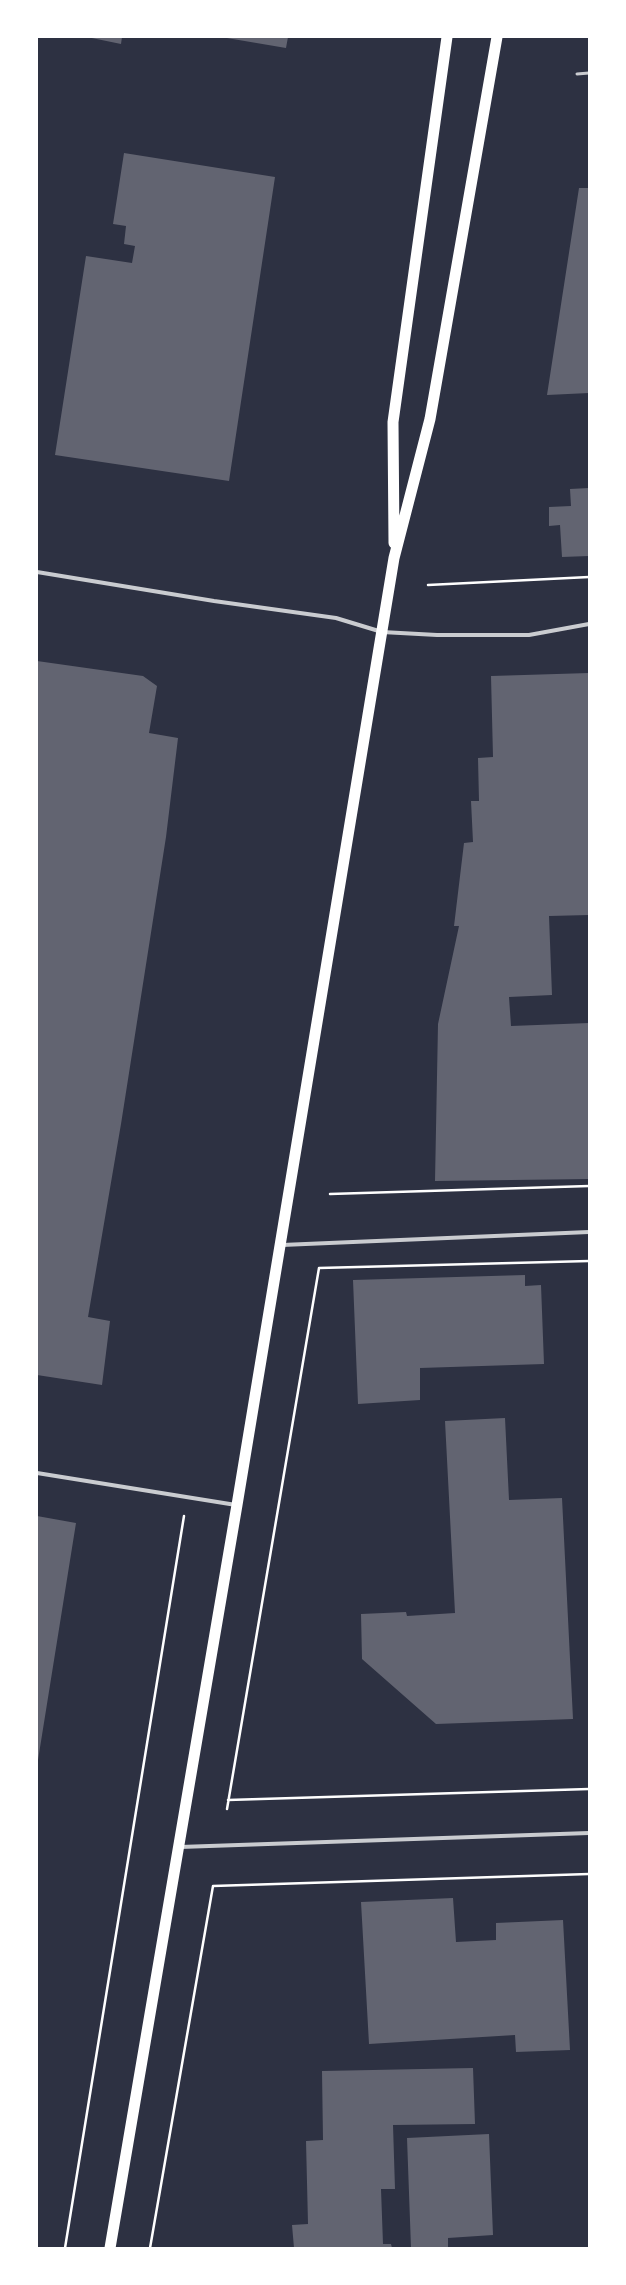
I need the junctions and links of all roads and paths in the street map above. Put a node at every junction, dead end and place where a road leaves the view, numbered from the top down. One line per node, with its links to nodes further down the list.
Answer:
1 (447, 37): 5 (highway)
2 (497, 37): 5 (highway)
3 (589, 73): 4 (lane)
4 (577, 74)
5 (394, 558): 10 (highway)
6 (37, 572): 10 (street)
7 (589, 577): 8 (path)
8 (428, 585)
9 (589, 624): 10 (street)
10 (382, 632): 14 (highway)
11 (589, 1186): 12 (path)
12 (330, 1194)
13 (589, 1232): 14 (street)
14 (280, 1245): 18 (highway)
15 (589, 1261): 20 (path)
16 (37, 1472): 17 (street)
17 (187, 1499): 18 (street); 25 (path)
18 (237, 1505): 23 (highway)
19 (589, 1788): 20 (path)
20 (228, 1800): 21 (path)
21 (227, 1810)
22 (589, 1833): 23 (street)
23 (178, 1847): 26 (highway)
24 (589, 1874): 27 (path)
25 (65, 2248)
26 (110, 2248)
27 (150, 2248)

